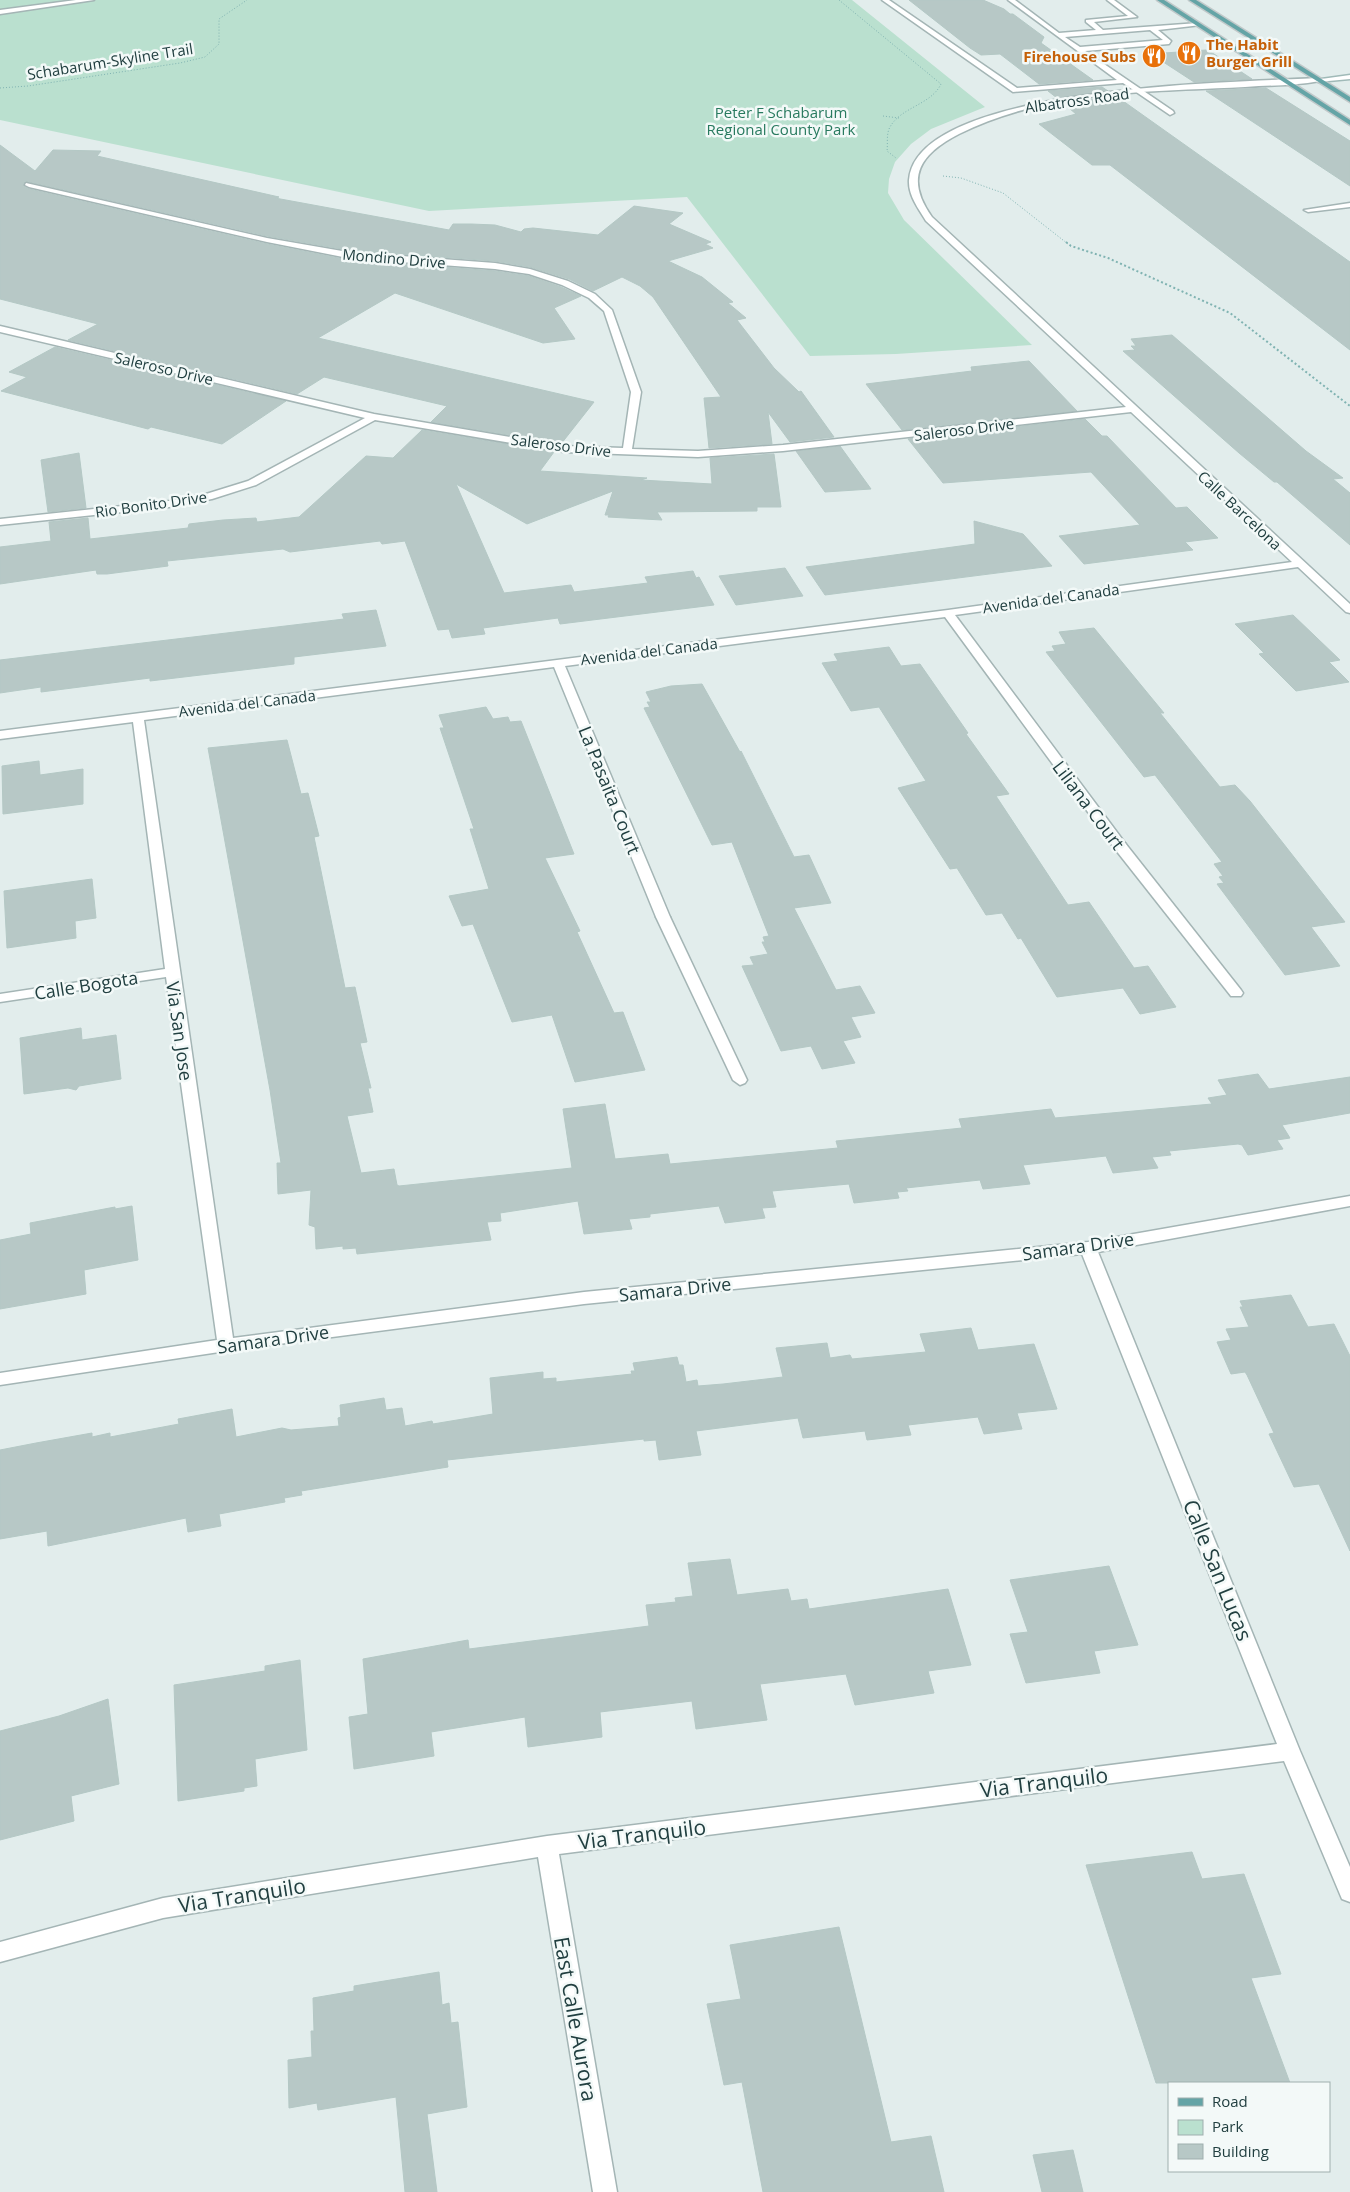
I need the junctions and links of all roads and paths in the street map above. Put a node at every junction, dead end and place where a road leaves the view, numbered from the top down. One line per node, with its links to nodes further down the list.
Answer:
1 (90, 0): 9 (street)
2 (247, 0): 19 (path, Schabarum-Skyline Trail)
3 (839, 0): 24 (path)
4 (885, 0): 17 (street)
5 (1010, 0): 13 (street)
6 (1110, 0): 12 (street)
7 (1160, 0): 10 (main road)
8 (1192, 0): 16 (main road)
9 (0, 12)
10 (1198, 24): 11 (street); 18 (main road)
11 (1151, 28): 12 (street); 14 (street)
12 (1102, 32): 13 (street)
13 (1058, 35): 14 (street)
14 (1079, 49): 17 (street)
15 (1350, 77): 16 (street, Albatross Road)
16 (1318, 80): 18 (street, Albatross Road); 21 (main road)
17 (1126, 81): 20 (street)
18 (1286, 82): 20 (street, Albatross Road); 25 (main road)
19 (0, 88)
20 (1140, 91): 22 (street); 33 (street, Albatross Road)
21 (1350, 100)
22 (1170, 113)
23 (883, 116): 24 (path)
24 (900, 118): 26 (path)
25 (1350, 123)
26 (899, 160)
27 (943, 176): 32 (path)
28 (29, 185): 35 (street, Mondino Drive)
29 (1350, 205): 30 (street)
30 (1308, 210)
31 (0, 329): 34 (street, Saleroso Drive)
32 (1350, 406)
33 (1131, 409): 35 (street, Saleroso Drive); 37 (street, Calle Barcelona)
34 (374, 417): 35 (street, Saleroso Drive); 36 (street, Rio Bonito Drive)
35 (627, 452)
36 (0, 522)
37 (1298, 564): 38 (street, Calle Barcelona); 39 (street, Avenida del Canada)
38 (1350, 610)
39 (948, 613): 40 (street, Avenida del Canada); 44 (street, Liliana Court)
40 (558, 663): 41 (street, Avenida del Canada); 46 (street, La Pasaita Court)
41 (138, 717): 42 (street, Avenida del Canada); 43 (street, Via San Jose)
42 (0, 735)
43 (172, 972): 45 (street, Calle Bogota); 49 (street, Via San Jose)
44 (1236, 993)
45 (0, 998)
46 (740, 1080)
47 (1350, 1201): 48 (street, Samara Drive)
48 (1088, 1248): 49 (street, Samara Drive); 51 (street, Calle San Lucas)
49 (226, 1345): 50 (street, Samara Drive)
50 (0, 1379)
51 (1290, 1751): 52 (street, Via Tranquilo); 53 (street, Calle San Lucas)
52 (548, 1846): 54 (street, Via Tranquilo); 55 (street, East Calle Aurora)
53 (1350, 1892)
54 (0, 1952)
55 (605, 2192)

